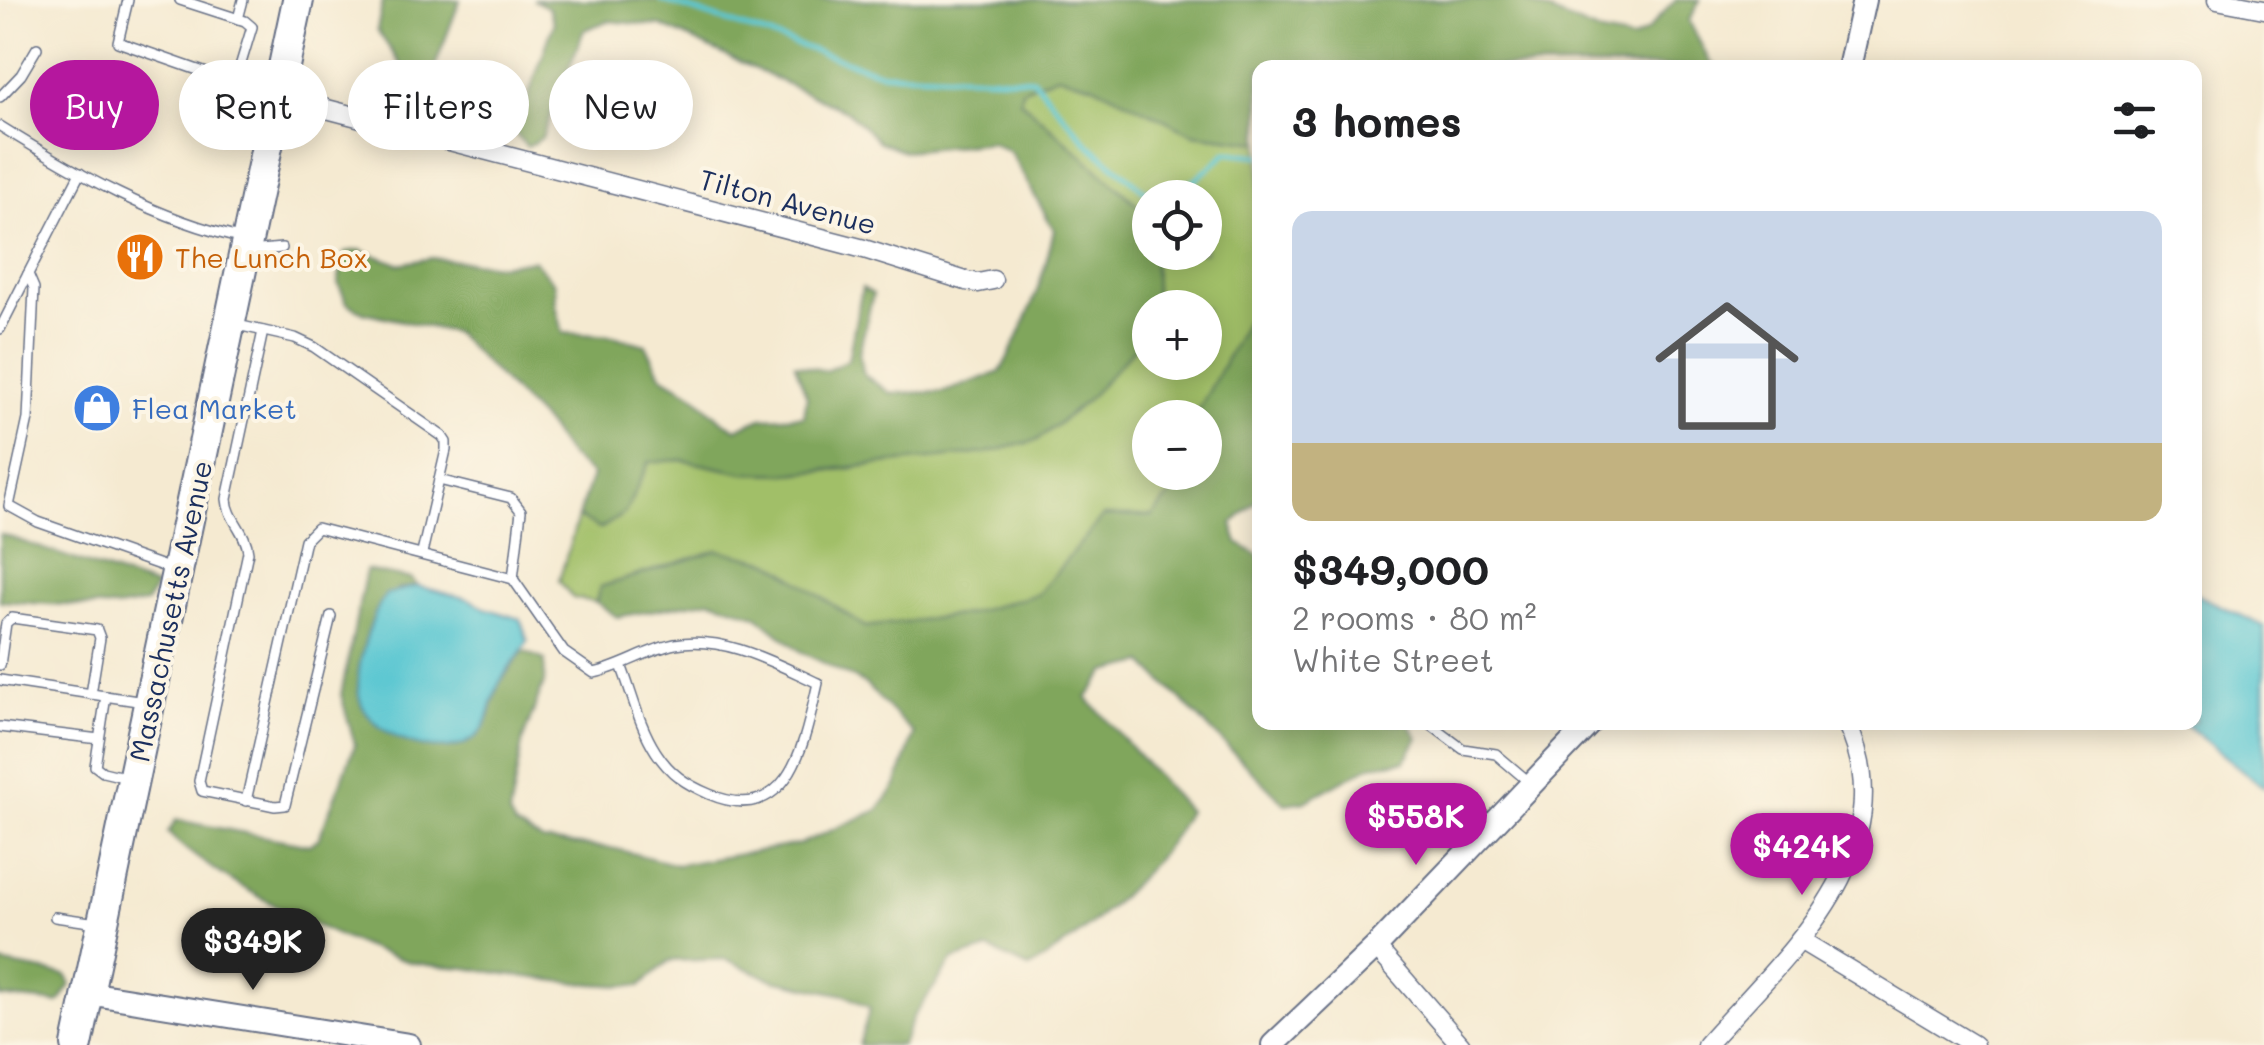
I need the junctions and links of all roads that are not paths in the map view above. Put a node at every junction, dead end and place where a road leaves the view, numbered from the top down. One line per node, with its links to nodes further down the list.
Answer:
1 (128, 0): 8 (lane)
2 (180, 0): 8 (lane)
3 (243, 0): 8 (lane)
4 (1864, 0): 11 (street)
5 (2217, 0): 6 (street)
6 (2264, 9)
7 (299, 14): 10 (main road, Massachusetts Avenue)
8 (238, 19)
9 (37, 48): 12 (lane)
10 (287, 60)
11 (1851, 60)
12 (0, 96)
13 (328, 109): 20 (street, Tilton Avenue)
14 (0, 126): 16 (lane)
15 (265, 150): 17 (main road, Massachusetts Avenue)
16 (80, 173): 17 (lane); 19 (lane)
17 (245, 245): 18 (lane); 21 (main road, Massachusetts Avenue)
18 (282, 248)
19 (28, 274): 22 (lane); 25 (lane)
20 (993, 280)
21 (230, 323): 23 (lane); 27 (main road, Massachusetts Avenue)
22 (0, 329)
23 (263, 330): 24 (lane); 43 (lane)
24 (439, 480): 26 (lane); 28 (lane)
25 (4, 504): 27 (lane)
26 (422, 554): 28 (lane); 43 (lane)
27 (179, 571): 35 (main road, Massachusetts Avenue)
28 (513, 578): 31 (lane)
29 (331, 616): 43 (lane)
30 (0, 664): 33 (lane)
31 (622, 665): 31 (lane)
32 (0, 680): 33 (lane)
33 (91, 694): 34 (lane)
34 (106, 696): 35 (lane); 40 (lane)
35 (151, 703): 41 (main road, Massachusetts Avenue)
36 (0, 728): 40 (lane)
37 (1438, 730): 42 (lane)
38 (1577, 730): 42 (street)
39 (1849, 730): 46 (street)
40 (99, 739): 41 (lane)
41 (135, 780): 45 (main road, Massachusetts Avenue)
42 (1532, 784): 47 (street)
43 (246, 801)
44 (55, 917): 45 (lane)
45 (103, 924): 48 (main road, Massachusetts Avenue)
46 (1800, 940): 53 (street); 54 (street)
47 (1376, 948): 51 (street); 52 (street)
48 (88, 994): 49 (main road, Massachusetts Avenue); 50 (street)
49 (76, 1045)
50 (410, 1045)
51 (1274, 1045)
52 (1461, 1045)
53 (1706, 1045)
54 (1974, 1045)

